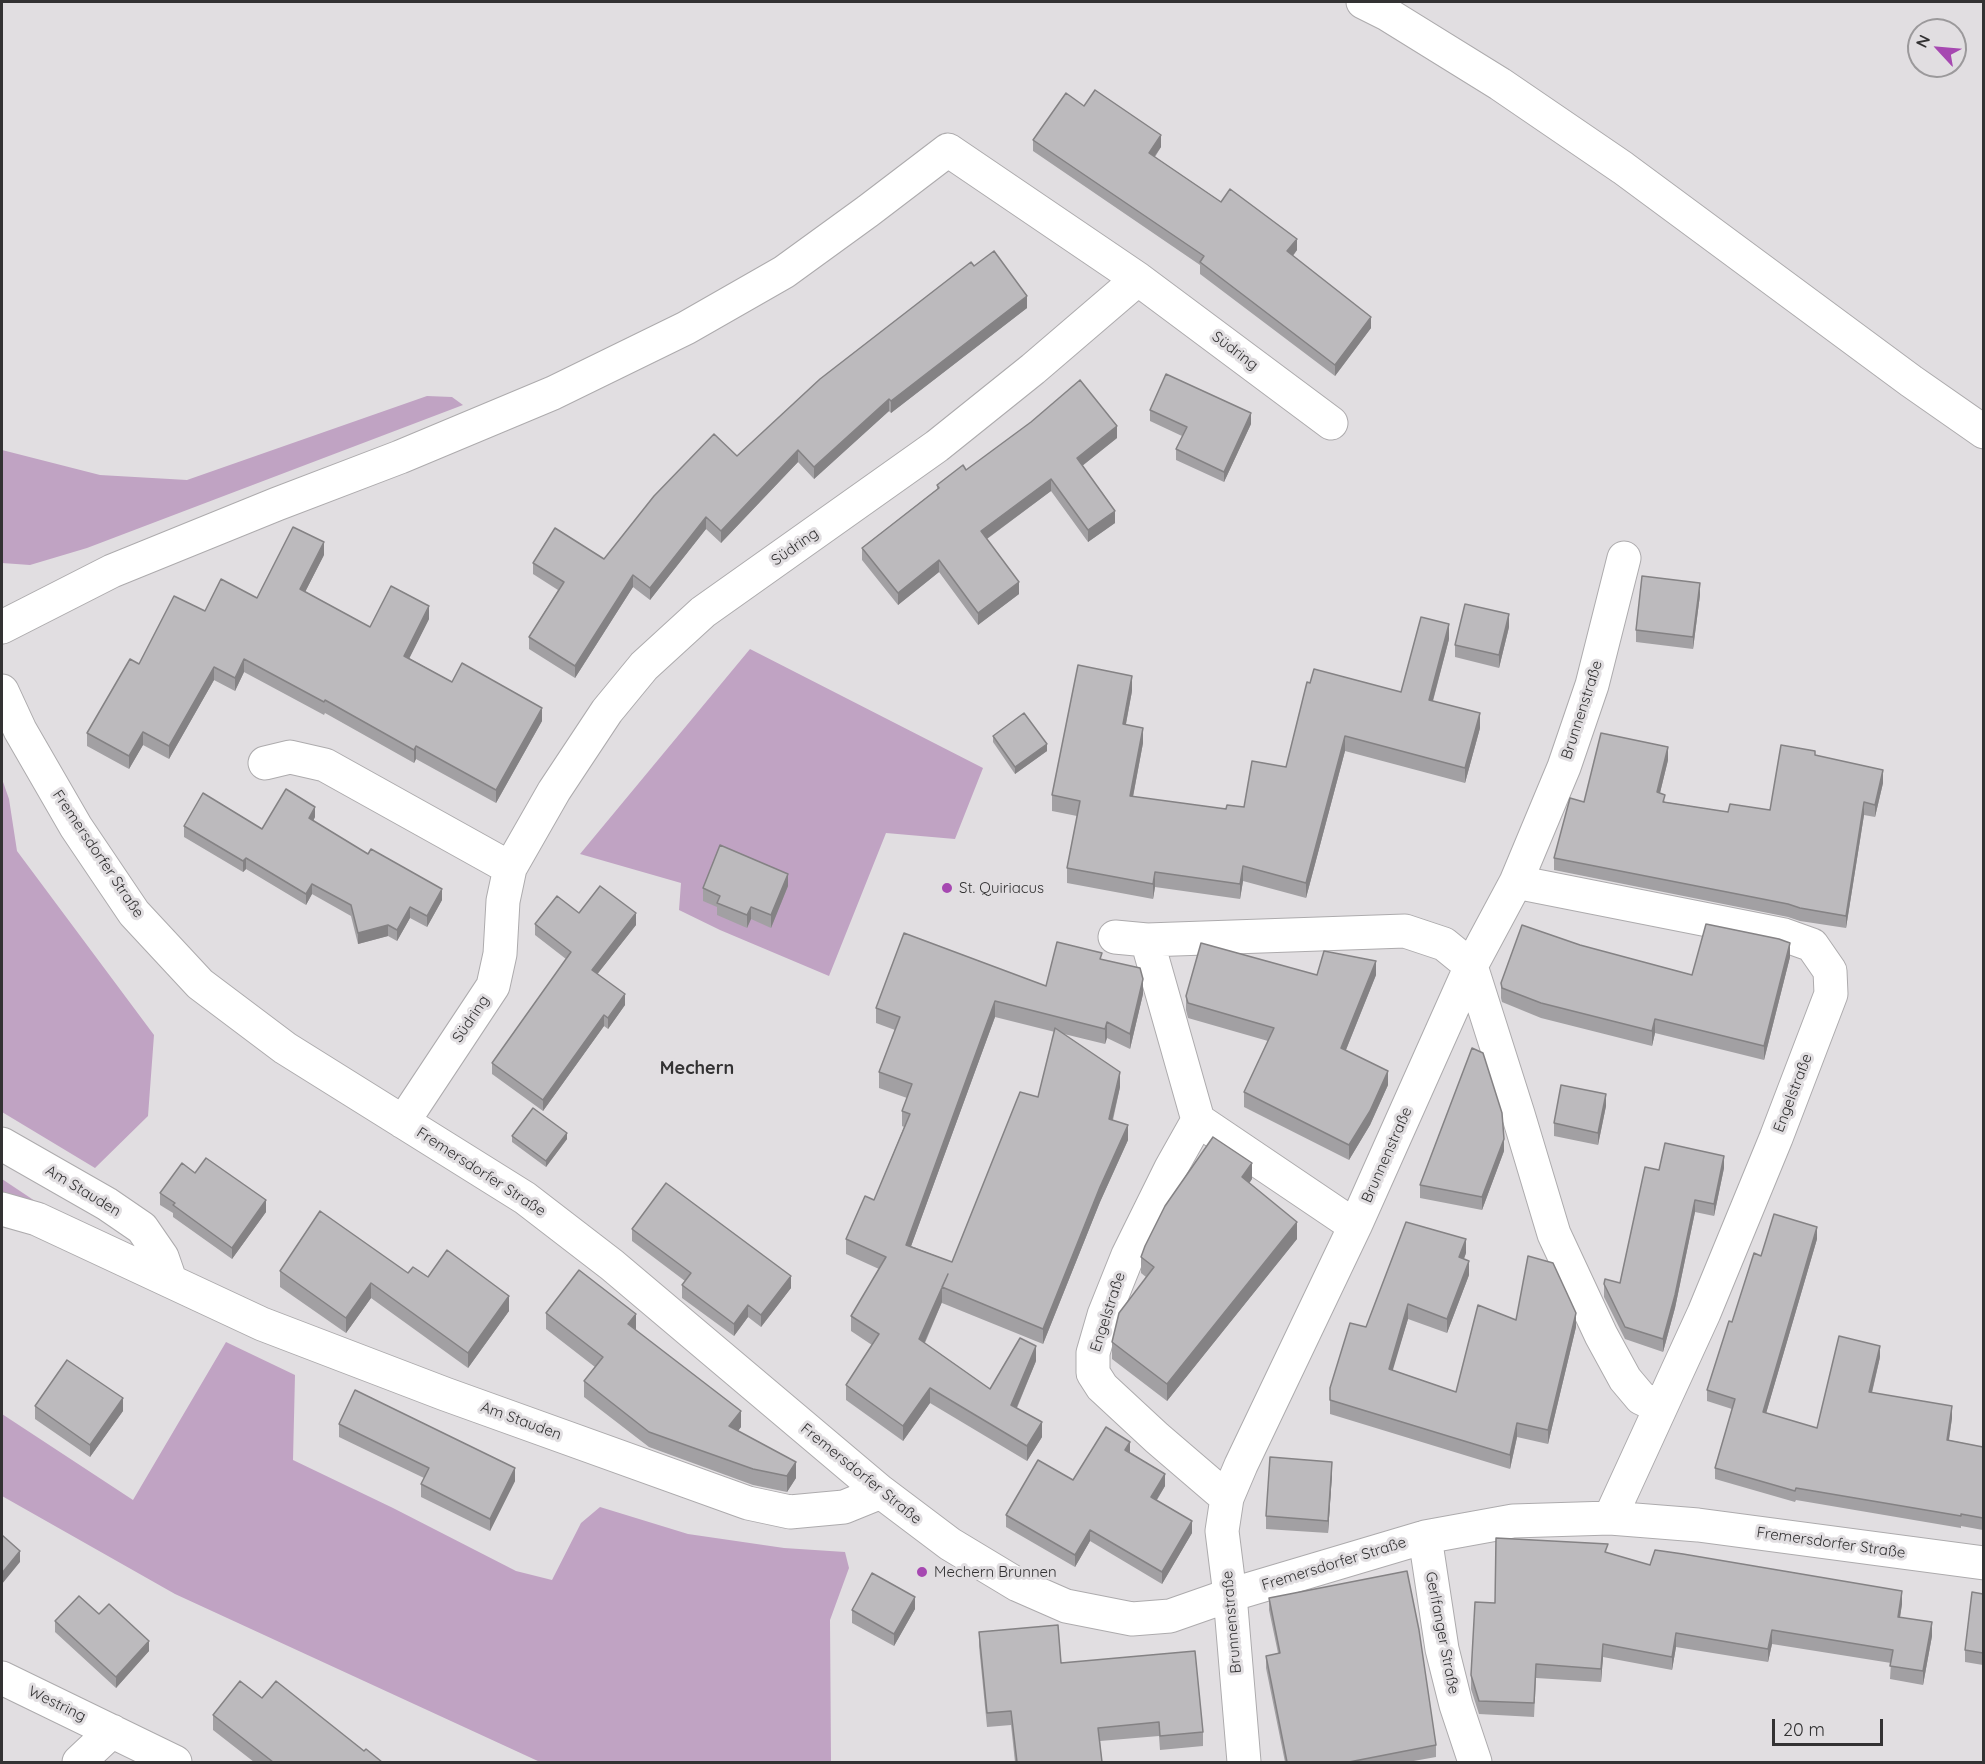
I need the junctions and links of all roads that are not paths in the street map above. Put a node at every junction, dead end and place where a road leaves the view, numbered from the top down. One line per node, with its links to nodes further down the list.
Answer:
1 (1363, 2): 4 (street)
2 (1138, 279): 3 (street, Südring); 6 (street, Südring); 9 (street, Südring)
3 (1332, 423)
4 (1983, 432)
5 (1624, 558): 10 (street, Brunnenstraße)
6 (2, 627)
7 (2, 691): 15 (street, Fremersdorfer Straße)
8 (265, 763): 9 (street)
9 (510, 868): 15 (street, Südring)
10 (1516, 882): 13 (street, Brunnenstraße); 20 (street, Engelstraße)
11 (1114, 937): 12 (street)
12 (1146, 940): 13 (street); 14 (street)
13 (1471, 966): 18 (street, Brunnenstraße); 20 (street)
14 (1197, 1120): 18 (street); 22 (street, Engelstraße)
15 (403, 1122): 21 (street, Fremersdorfer Straße)
16 (2, 1144): 19 (street, Am Stauden)
17 (2, 1209): 19 (street, Am Stauden)
18 (1355, 1226): 22 (street, Brunnenstraße)
19 (170, 1280): 21 (street, Am Stauden)
20 (1659, 1407): 23 (street, Engelstraße)
21 (881, 1492): 26 (street, Fremersdorfer Straße)
22 (1227, 1498): 26 (street, Brunnenstraße)
23 (1610, 1518): 24 (street, Fremersdorfer Straße); 25 (street, Fremersdorfer Straße)
24 (1425, 1537): 26 (street, Fremersdorfer Straße); 32 (street, Gerlfanger Straße)
25 (1983, 1563)
26 (1230, 1595): 31 (street, Brunnenstraße)
27 (2, 1678): 28 (street, Westring)
28 (112, 1731): 29 (street); 30 (street, Westring)
29 (80, 1762)
30 (175, 1762)
31 (1244, 1762)
32 (1475, 1762)

